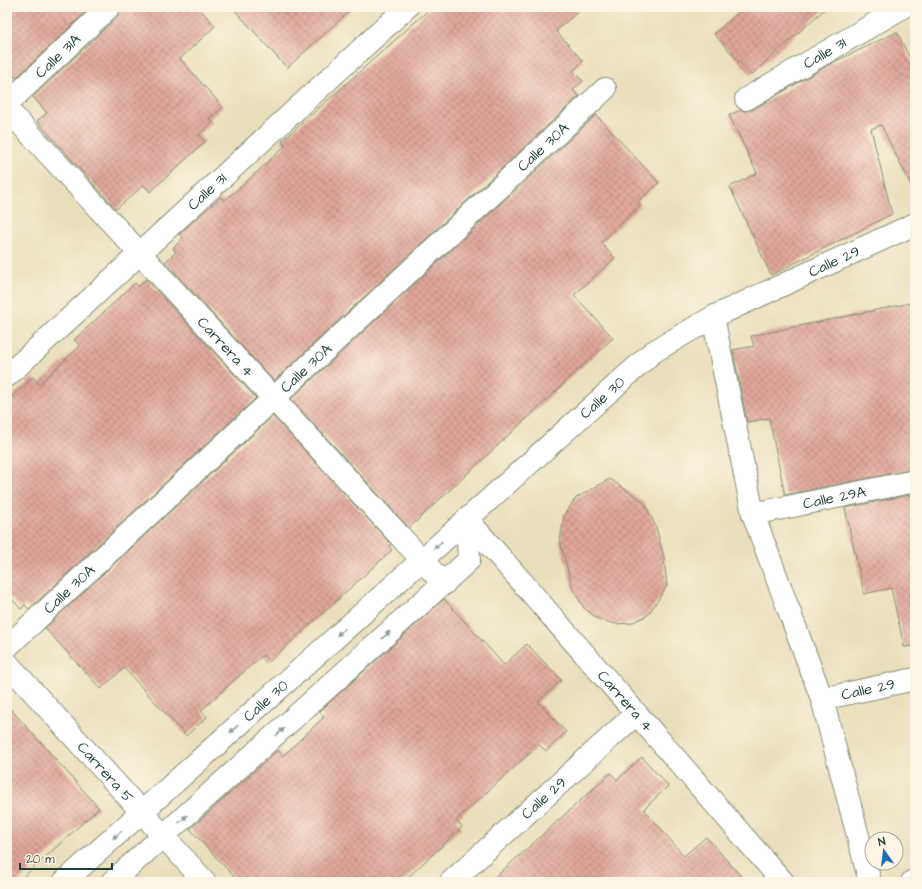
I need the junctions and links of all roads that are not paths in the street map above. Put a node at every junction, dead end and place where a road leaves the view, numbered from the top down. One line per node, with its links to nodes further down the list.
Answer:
1 (109, 7): 6 (street, Calle 31A)
2 (407, 7): 9 (street, Calle 31)
3 (903, 7): 5 (street, Calle 31)
4 (604, 89): 13 (street, Calle 30A)
5 (746, 99)
6 (7, 104)
7 (7, 109): 9 (street, Carrera 4)
8 (915, 224): 10 (street, Calle 29)
9 (140, 254): 12 (street, Calle 31); 13 (street, Carrera 4)
10 (753, 299): 11 (street, Calle 30)
11 (713, 317): 15 (street); 16 (street, Calle 30)
12 (7, 376)
13 (273, 398): 17 (street, Carrera 4); 19 (street, Calle 30A)
14 (915, 481): 15 (street, Calle 29A)
15 (753, 514): 22 (street)
16 (467, 519): 17 (street, Calle 30, one-way to 17); 18 (street); 23 (street, Carrera 4)
17 (422, 560): 18 (street, Carrera 4); 24 (street, Calle 30, one-way to 24)
18 (444, 584): 25 (street, one-way to 18)
19 (7, 647)
20 (7, 663): 24 (street, Carrera 5)
21 (915, 679): 22 (street, Calle 29)
22 (822, 699): 31 (street)
23 (636, 714): 29 (street, Calle 29); 30 (street, Carrera 4)
24 (142, 812): 25 (street, Carrera 5); 26 (street, Calle 30, one-way to 26)
25 (164, 836): 27 (street); 28 (street, Carrera 5)
26 (64, 882)
27 (112, 882)
28 (205, 882)
29 (450, 882)
30 (784, 882)
31 (870, 882)

